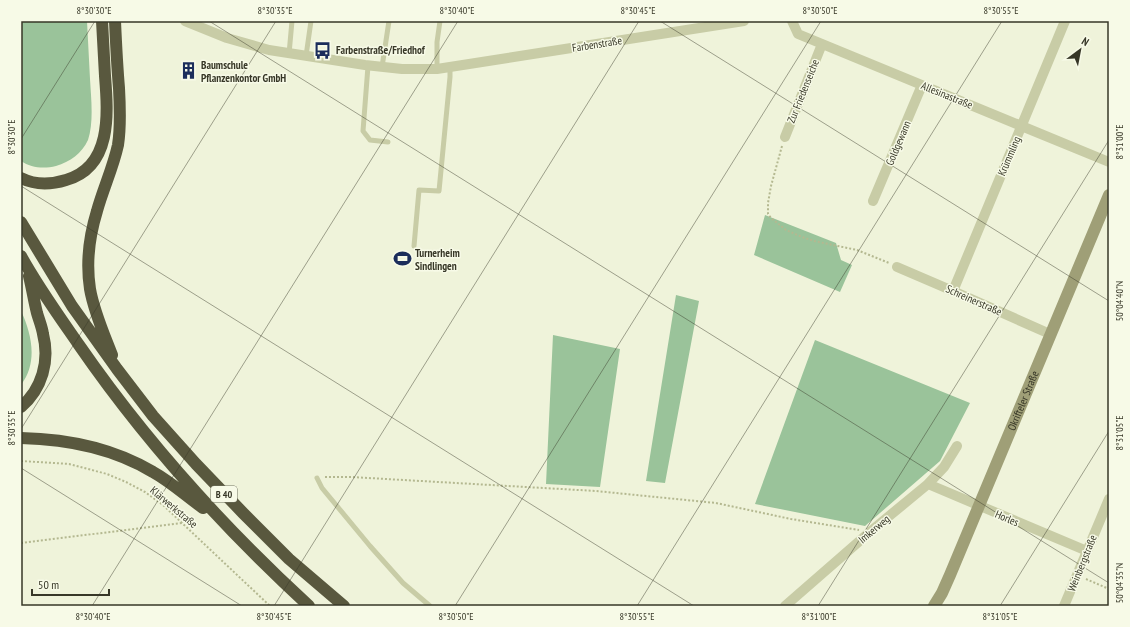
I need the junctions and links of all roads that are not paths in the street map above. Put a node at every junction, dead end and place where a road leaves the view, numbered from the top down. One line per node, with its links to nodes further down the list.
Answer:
1 (102, 21): 25 (highway)
2 (115, 21): 35 (highway)
3 (185, 21): 14 (street, Farbenstraße)
4 (292, 21): 14 (lane)
5 (311, 21): 15 (lane)
6 (390, 21): 17 (lane)
7 (440, 21): 19 (lane)
8 (673, 21): 12 (street)
9 (744, 21): 12 (street, Farbenstraße)
10 (792, 21): 13 (street, Allesinastraße)
11 (1066, 21): 21 (street, Krümmling)
12 (675, 32): 18 (street, Farbenstraße)
13 (822, 44): 20 (street, Allesinastraße); 22 (street, Zur Friedenseiche)
14 (290, 54): 15 (street, Farbenstraße)
15 (306, 56): 16 (street, Farbenstraße)
16 (368, 66): 17 (street, Farbenstraße); 23 (lane)
17 (382, 67): 19 (street, Farbenstraße)
18 (450, 67): 19 (street, Farbenstraße); 29 (lane)
19 (437, 70)
20 (922, 85): 21 (street, Allesinastraße); 27 (street, Goldgewann)
21 (1022, 126): 24 (street, Allesinastraße); 33 (street, Krümmling)
22 (785, 138)
23 (388, 142)
24 (1109, 162)
25 (21, 178)
26 (1109, 195): 34 (street, Okrifteler Straße)
27 (874, 201)
28 (21, 222): 35 (highway, B 40)
29 (414, 246)
30 (21, 256): 31 (highway, B 40)
31 (27, 267): 36 (highway); 43 (highway, B 40)
32 (897, 267): 33 (street, Schreinerstraße)
33 (953, 290): 34 (street, Schreinerstraße)
34 (1050, 334): 42 (street, Okrifteler Straße)
35 (117, 369): 46 (highway, B 40)
36 (21, 407)
37 (21, 438): 43 (highway)
38 (956, 446): 40 (street, Imkerweg)
39 (318, 478): 47 (lane)
40 (928, 484): 42 (street, Horles); 48 (street, Imkerweg)
41 (1109, 499): 44 (street, Weinbergstraße)
42 (979, 507): 44 (street, Horles); 49 (street, Okrifteler Straße)
43 (227, 527): 45 (highway, B 40)
44 (1087, 551): 50 (street, Weinbergstraße)
45 (309, 606)
46 (344, 606)
47 (430, 606)
48 (785, 606)
49 (934, 606)
50 (1064, 606)

